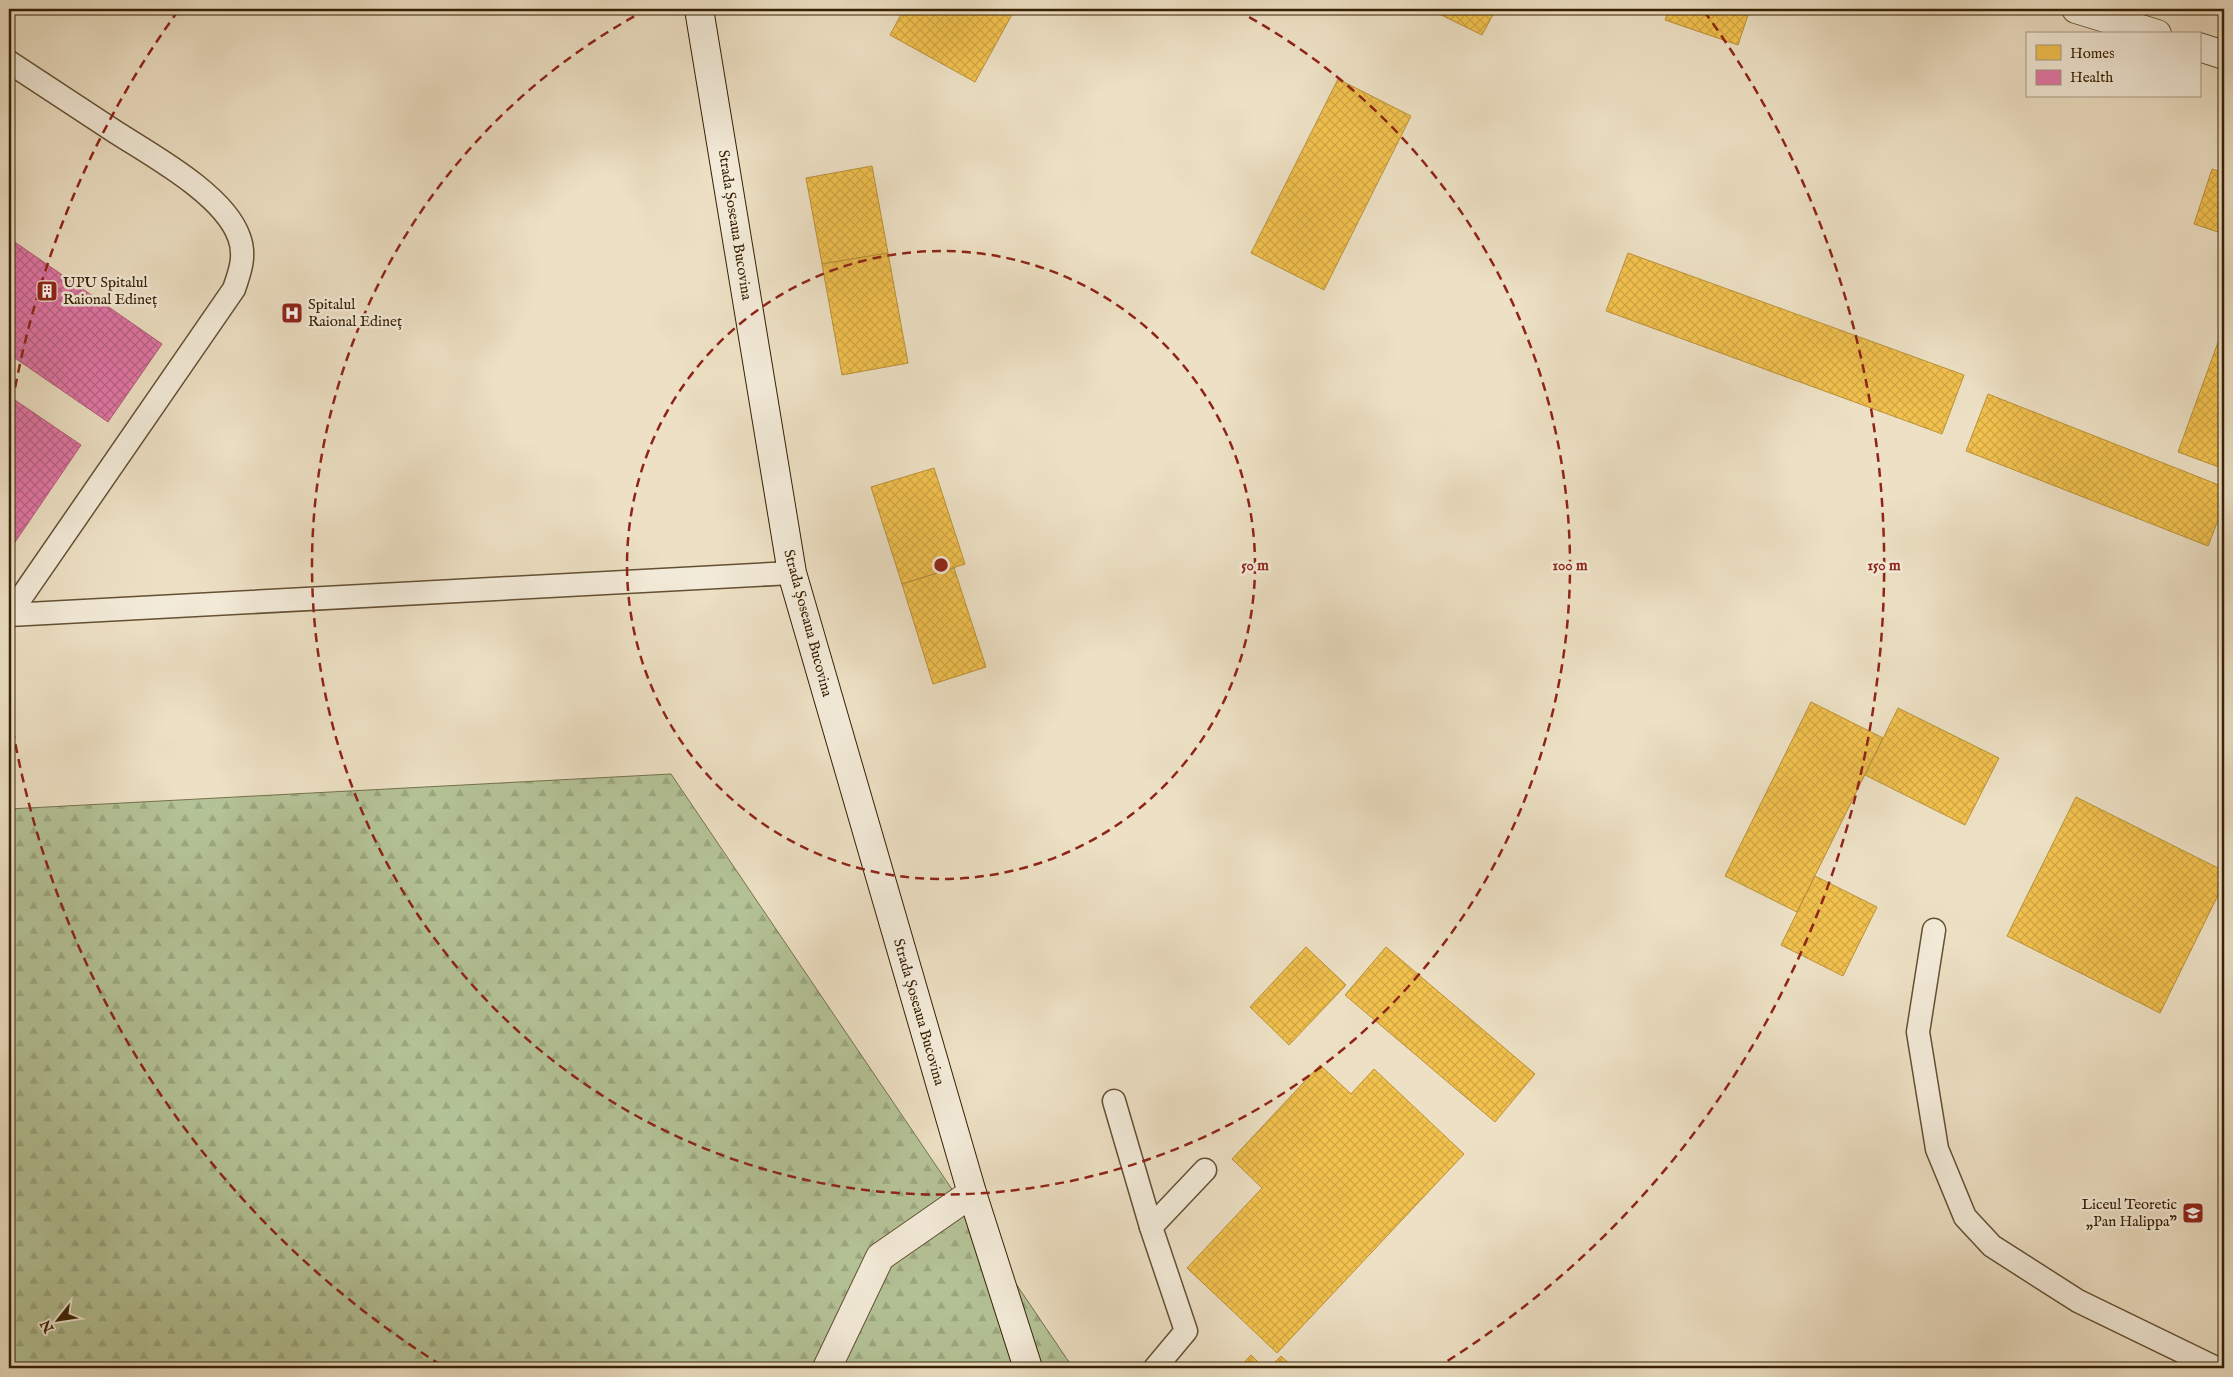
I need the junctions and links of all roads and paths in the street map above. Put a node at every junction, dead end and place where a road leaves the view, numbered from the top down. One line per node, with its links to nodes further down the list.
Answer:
1 (699, 9): 7 (main road, Strada Șoseaua Bucovina)
2 (2076, 9): 3 (main road)
3 (2150, 32)
4 (2200, 47): 5 (main road)
5 (2224, 54)
6 (9, 62): 8 (lane)
7 (792, 573): 8 (lane); 12 (main road, Strada Șoseaua Bucovina)
8 (9, 616)
9 (1934, 930): 17 (lane)
10 (1114, 1101): 13 (lane)
11 (1205, 1170): 13 (lane)
12 (972, 1193): 14 (main road); 15 (main road, Strada Șoseaua Bucovina)
13 (1151, 1227): 16 (lane)
14 (827, 1368)
15 (1028, 1368)
16 (1155, 1368)
17 (2216, 1368)

